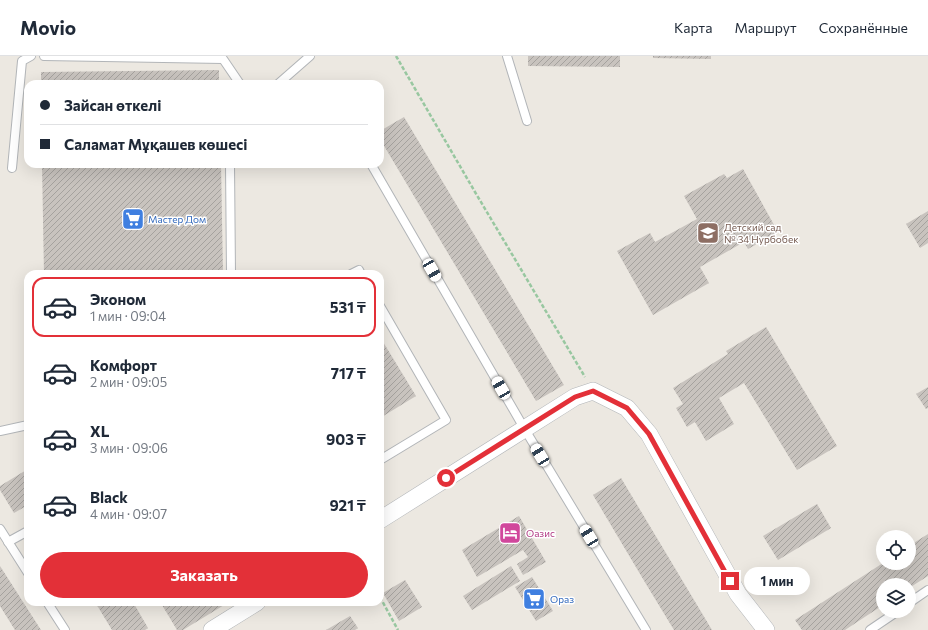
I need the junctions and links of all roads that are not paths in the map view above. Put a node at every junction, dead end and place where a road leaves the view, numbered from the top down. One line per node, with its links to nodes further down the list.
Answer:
1 (31, 56): 8 (lane)
2 (44, 56): 5 (lane)
3 (310, 56): 6 (lane)
4 (507, 56): 7 (lane)
5 (237, 80)
6 (283, 80)
7 (527, 121)
8 (12, 168)
9 (230, 168): 11 (lane)
10 (373, 168): 14 (lane)
11 (232, 270)
12 (384, 313): 16 (lane)
13 (24, 426): 15 (lane)
14 (524, 428): 17 (street); 29 (lane); 30 (street)
15 (0, 432)
16 (384, 458)
17 (384, 516)
18 (0, 529): 20 (lane)
19 (24, 533): 20 (lane)
20 (8, 542): 21 (lane)
21 (24, 567)
22 (928, 590): 23 (lane)
23 (916, 598)
24 (50, 606): 27 (lane)
25 (251, 606): 28 (street)
26 (888, 618): 31 (lane)
27 (65, 630)
28 (212, 630)
29 (646, 630)
30 (766, 630)
31 (870, 630)

